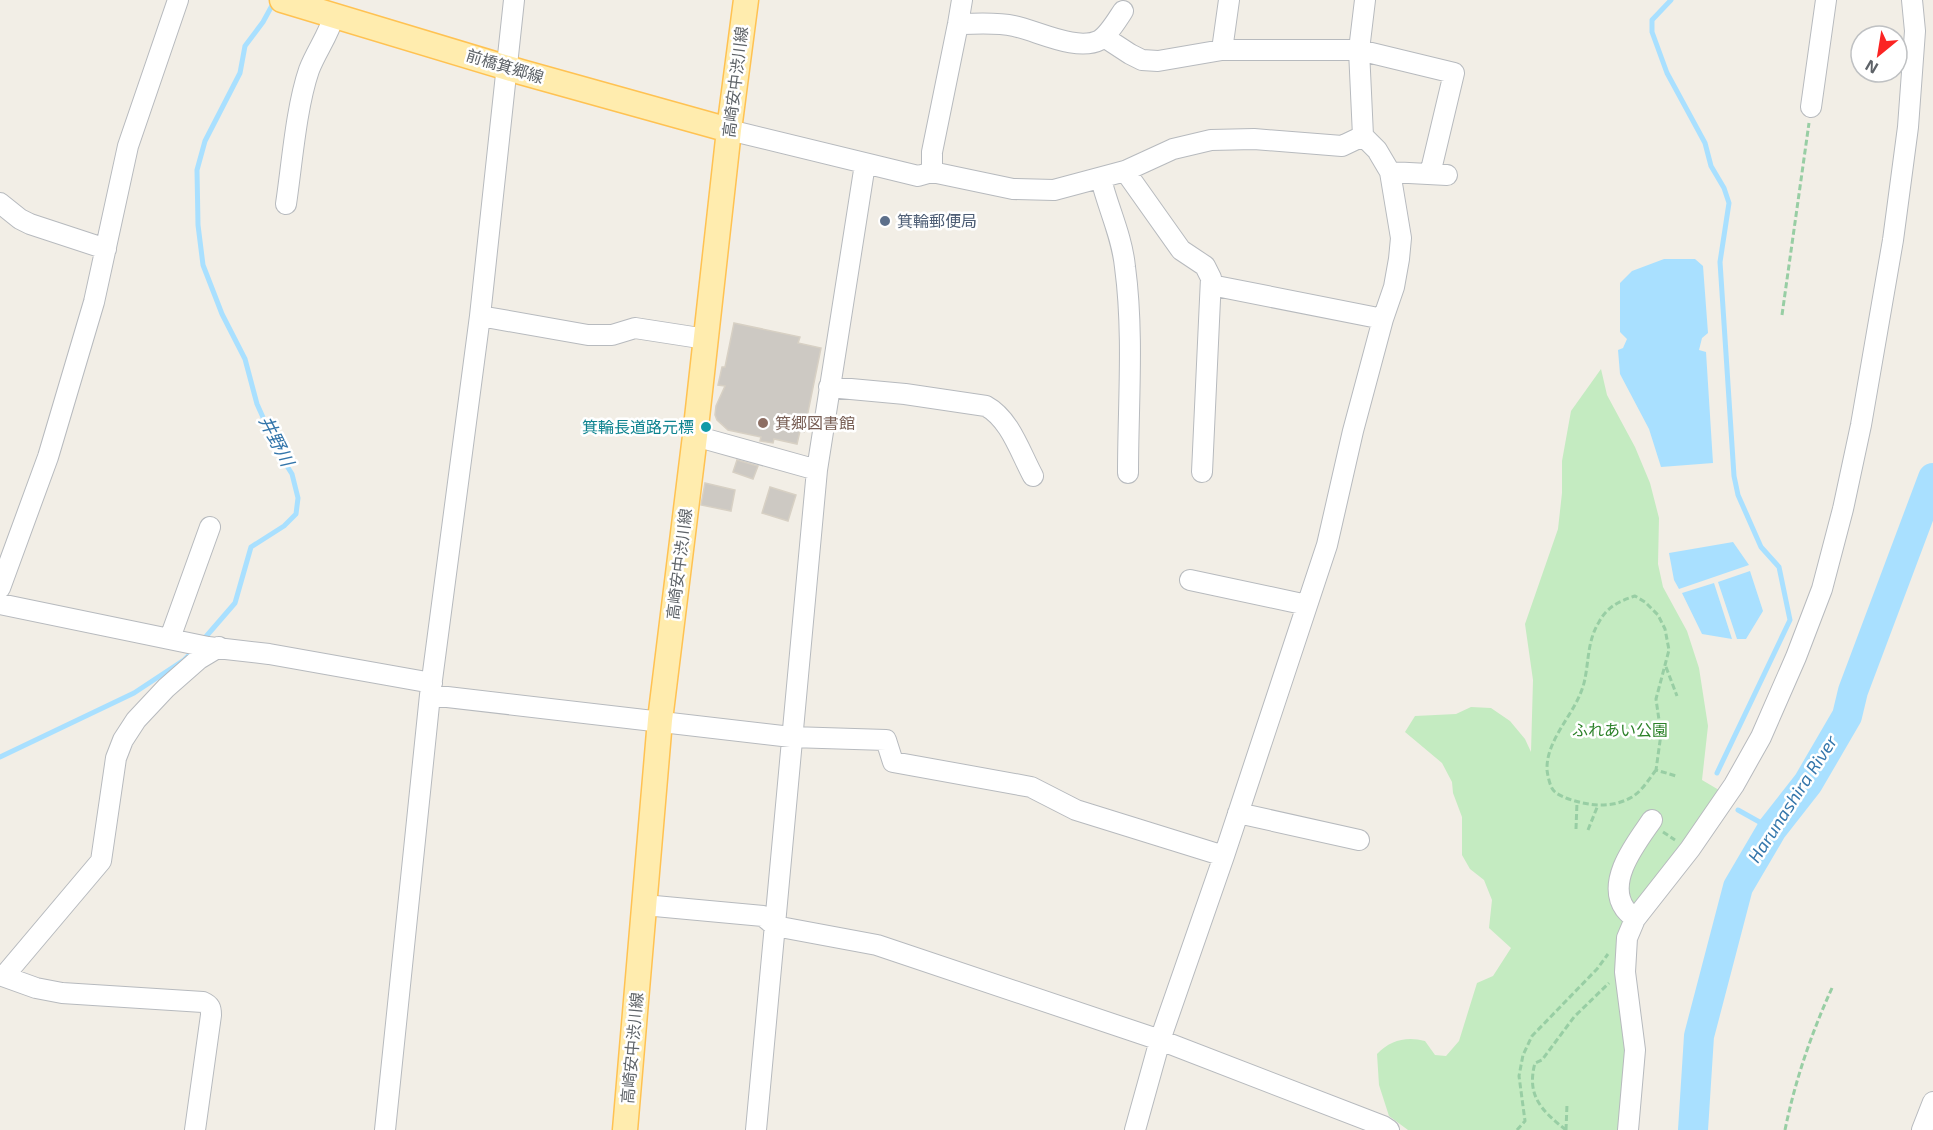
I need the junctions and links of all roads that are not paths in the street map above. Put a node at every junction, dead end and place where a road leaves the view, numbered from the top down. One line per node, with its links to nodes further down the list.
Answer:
1 (178, 0): 27 (street)
2 (514, 0): 16 (street)
3 (746, 0): 18 (main road, 高崎安中渋川線)
4 (962, 0): 12 (street)
5 (1229, 0): 14 (street)
6 (1365, 0): 15 (street)
7 (1826, 0): 17 (street)
8 (1912, 0): 52 (street)
9 (285, 1): 10 (main road, 前橋箕郷線)
10 (324, 9): 16 (main road, 前橋箕郷線); 26 (street)
11 (1123, 11): 13 (street)
12 (958, 24): 13 (street); 22 (street)
13 (1104, 37): 14 (street)
14 (1222, 50): 15 (street)
15 (1359, 50): 19 (street); 23 (street)
16 (506, 67): 18 (main road, 前橋箕郷線); 29 (street)
17 (1811, 107)
18 (729, 130): 20 (street); 31 (main road, 高崎安中渋川線)
19 (1363, 136): 21 (street); 23 (street)
20 (865, 164): 22 (street); 32 (street)
21 (1125, 171): 24 (street); 28 (street)
22 (932, 172): 24 (street)
23 (1390, 172): 30 (street)
24 (1101, 179): 36 (street)
25 (0, 202): 27 (street)
26 (286, 204)
27 (106, 249): 40 (street)
28 (1211, 285): 30 (street); 35 (street)
29 (480, 316): 31 (street); 44 (street)
30 (1383, 319): 42 (street)
31 (706, 339): 33 (main road, 高崎安中渋川線)
32 (829, 387): 34 (street); 37 (street)
33 (695, 436): 34 (street); 45 (main road, 高崎安中渋川線)
34 (817, 470): 46 (street)
35 (1202, 472)
36 (1128, 473)
37 (1033, 476)
38 (210, 527): 43 (street)
39 (1190, 580): 42 (street)
40 (0, 588)
41 (0, 604): 43 (street)
42 (1307, 605): 47 (street)
43 (196, 643): 44 (street); 54 (street)
44 (431, 689): 45 (street); 58 (street)
45 (660, 720): 46 (street); 51 (main road, 高崎安中渋川線)
46 (791, 736): 50 (street); 53 (street)
47 (1238, 813): 49 (street); 50 (street)
48 (1652, 820): 52 (street)
49 (1359, 840)
50 (1224, 856): 55 (street)
51 (644, 905): 53 (street); 59 (main road, 高崎安中渋川線)
52 (1635, 920): 63 (street)
53 (775, 926): 55 (street); 60 (street)
54 (2, 975): 57 (street)
55 (1160, 1040): 61 (street); 62 (street)
56 (1933, 1102): 64 (street)
57 (195, 1130)
58 (385, 1130)
59 (625, 1130)
60 (756, 1130)
61 (1135, 1130)
62 (1389, 1130)
63 (1628, 1130)
64 (1922, 1130)

